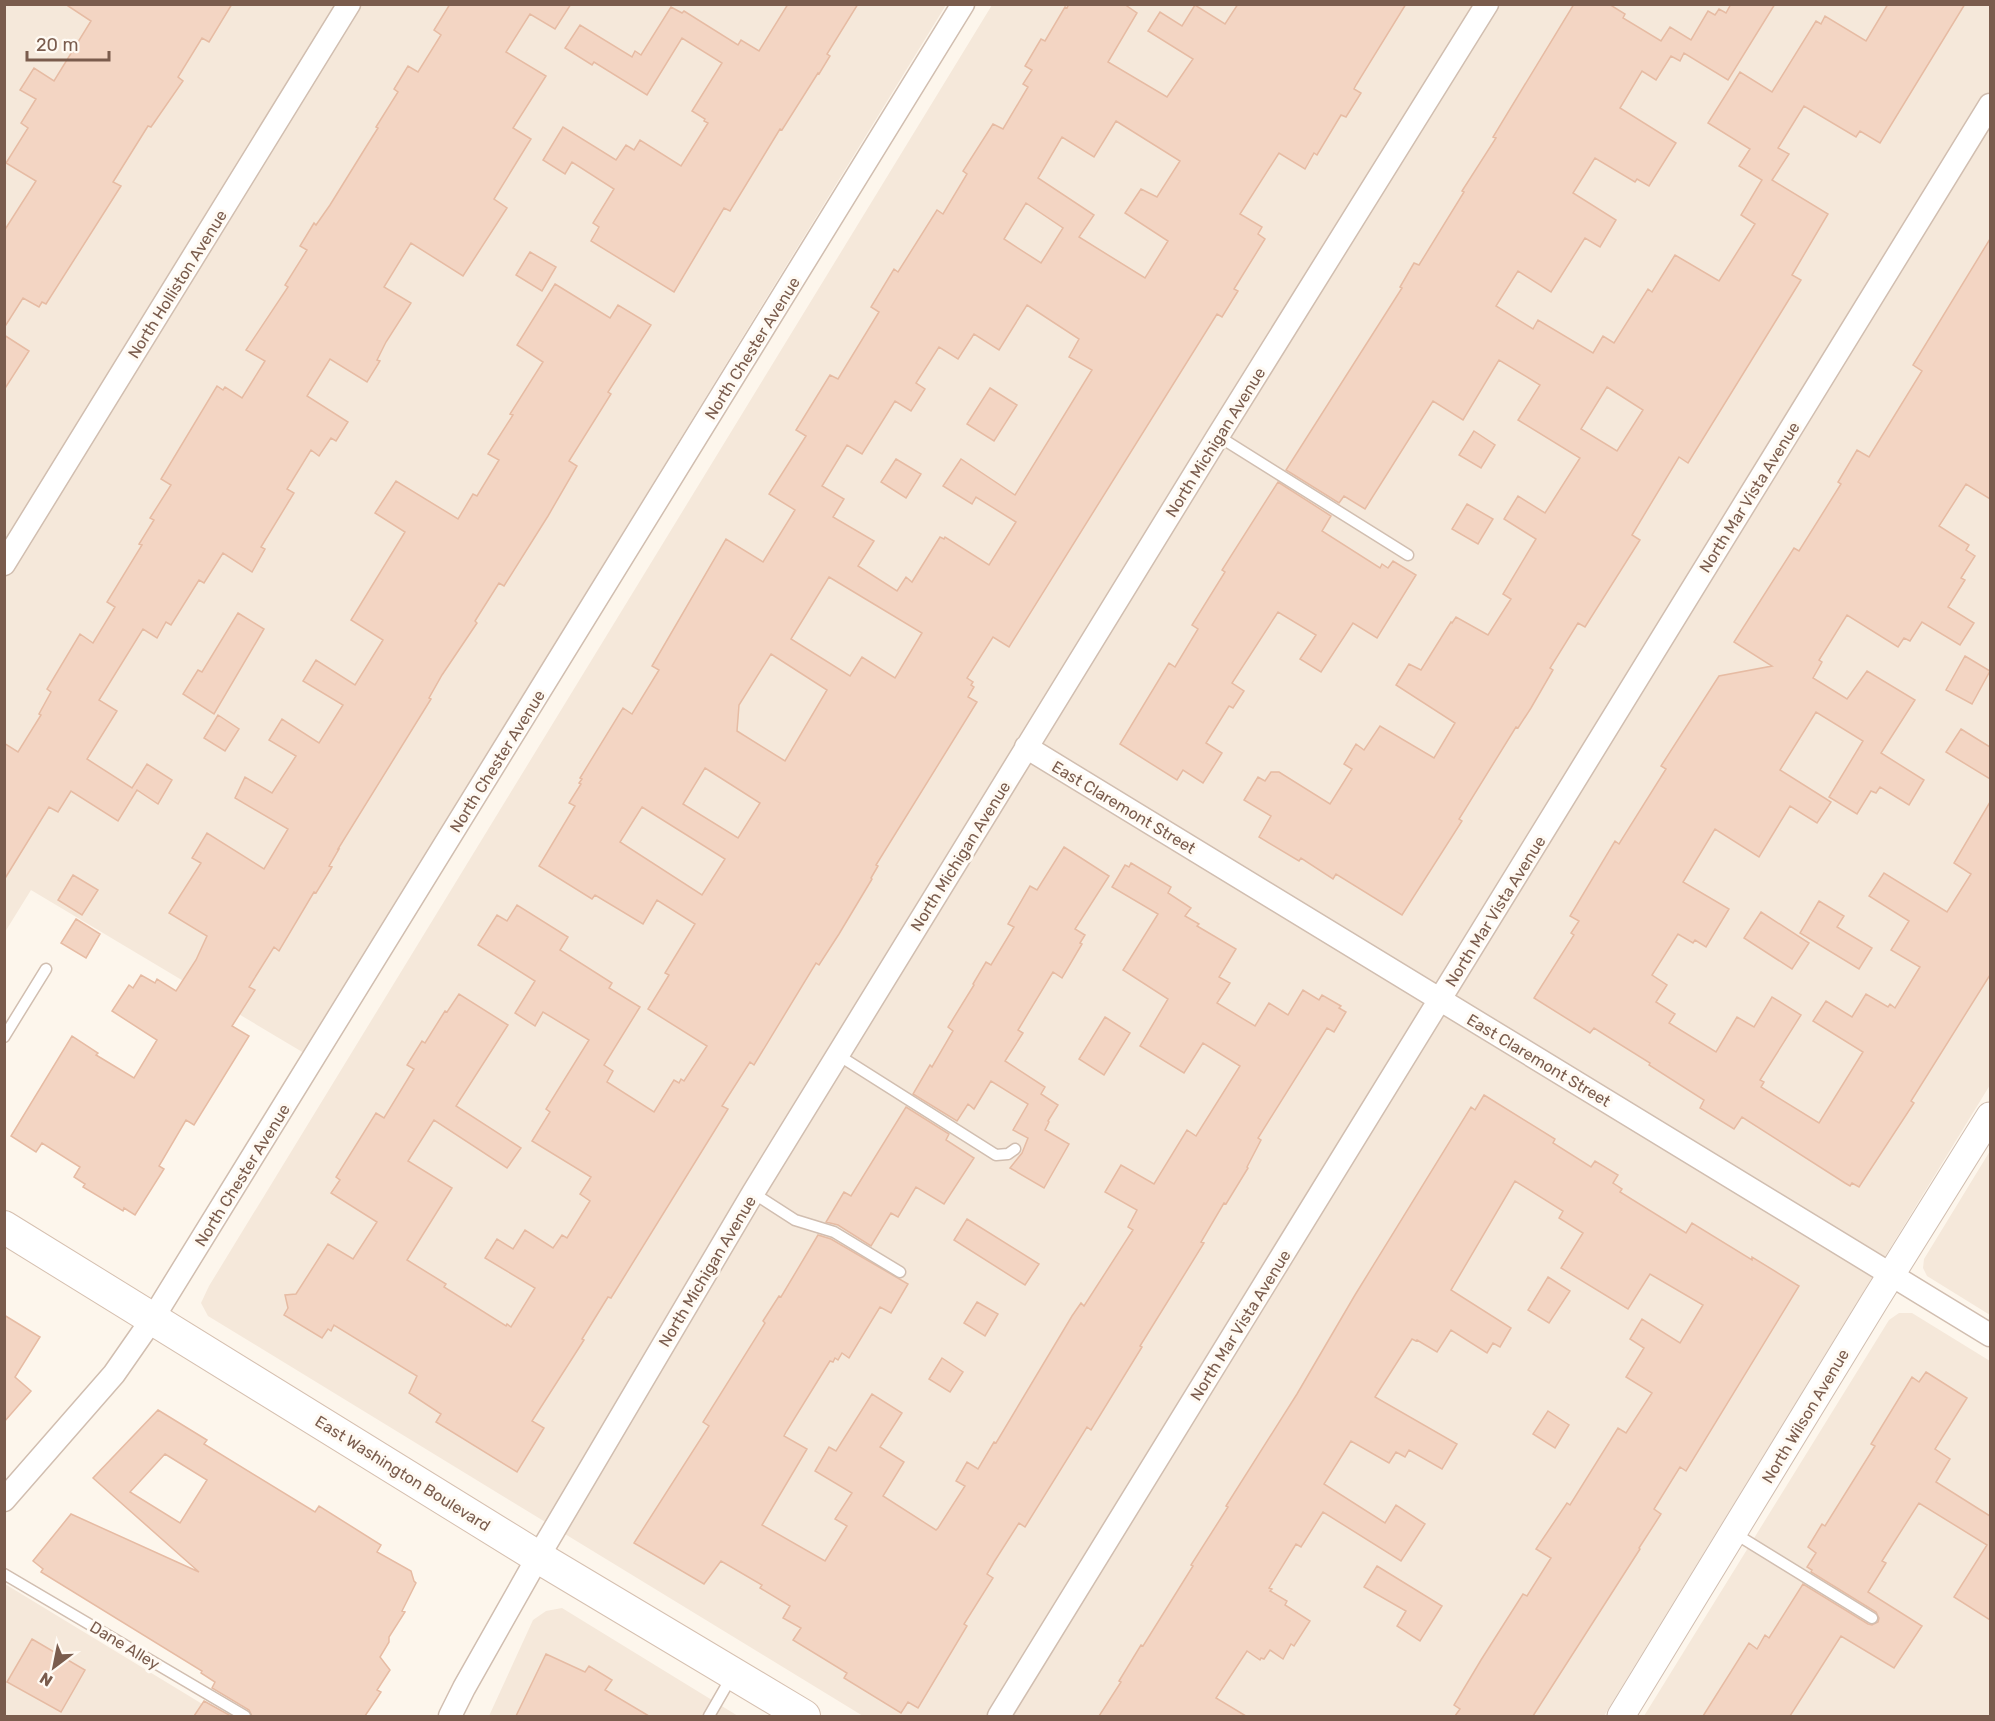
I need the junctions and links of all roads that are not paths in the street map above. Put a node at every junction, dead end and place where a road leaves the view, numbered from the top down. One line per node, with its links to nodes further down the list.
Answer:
1 (349, 4): 7 (street, North Holliston Avenue)
2 (963, 4): 19 (street, North Chester Avenue)
3 (1487, 4): 5 (street, North Michigan Avenue)
4 (1990, 105): 10 (street, North Mar Vista Avenue)
5 (1218, 436): 6 (lane); 8 (street, North Michigan Avenue)
6 (1408, 555)
7 (4, 564)
8 (1026, 747): 10 (street, East Claremont Street); 12 (street, North Michigan Avenue)
9 (46, 969): 11 (lane)
10 (1440, 999): 18 (street, East Claremont Street); 31 (street, North Mar Vista Avenue)
11 (4, 1037)
12 (837, 1055): 14 (lane); 15 (street, North Michigan Avenue)
13 (1990, 1116): 18 (street, North Wilson Avenue)
14 (1015, 1149)
15 (753, 1193): 17 (lane); 23 (street, North Michigan Avenue)
16 (4, 1227): 19 (main road, East Washington Boulevard)
17 (900, 1272)
18 (1891, 1275): 20 (street, East Claremont Street); 22 (street, North Wilson Avenue)
19 (153, 1318): 21 (street, North Chester Avenue); 23 (main road, East Washington Boulevard)
20 (1990, 1335)
21 (4, 1500)
22 (1734, 1533): 25 (lane); 32 (street, North Wilson Avenue)
23 (538, 1557): 26 (main road, East Washington Boulevard); 28 (street, North Michigan Avenue)
24 (4, 1574): 27 (lane, Dane Alley)
25 (1872, 1618)
26 (734, 1673): 29 (lane); 30 (main road, East Washington Boulevard)
27 (245, 1716)
28 (450, 1716)
29 (709, 1716)
30 (804, 1716)
31 (999, 1716)
32 (1621, 1716)

